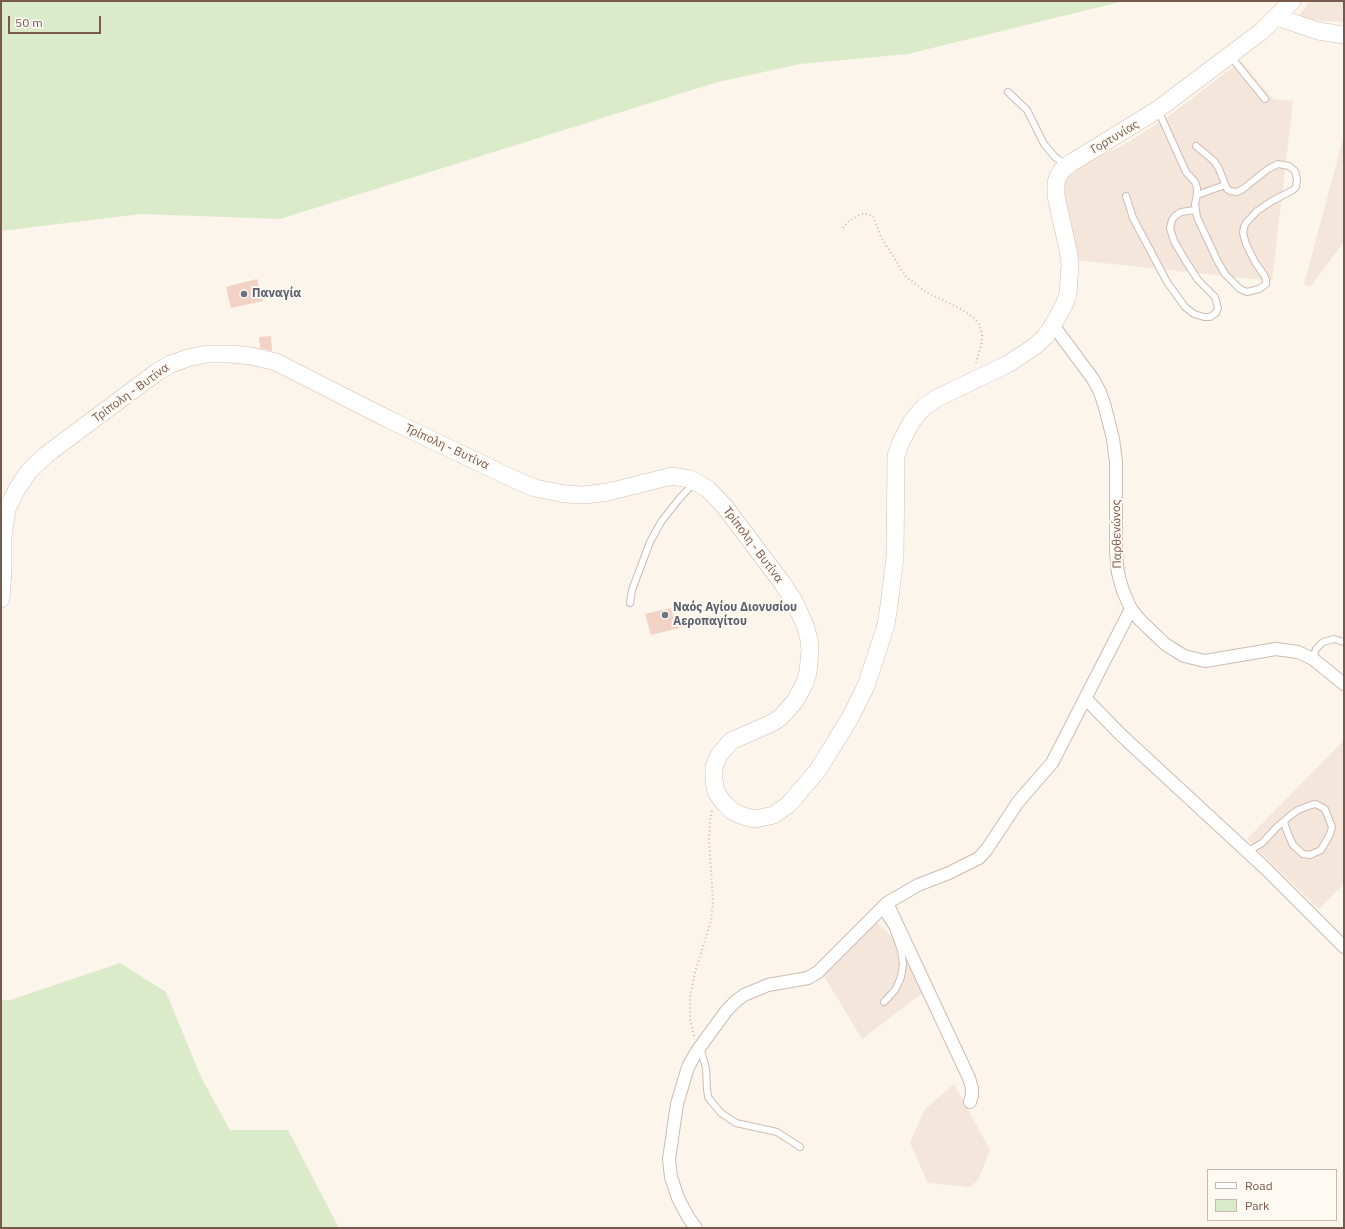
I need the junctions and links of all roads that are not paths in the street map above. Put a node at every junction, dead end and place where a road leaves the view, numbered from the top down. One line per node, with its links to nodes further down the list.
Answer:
1 (1292, 1): 2 (main road, Γορτυνίας)
2 (1277, 17): 3 (main road); 4 (main road, Γορτυνίας)
3 (1344, 34)
4 (1230, 56): 6 (lane); 7 (main road, Γορτυνίας)
5 (1008, 92): 9 (lane)
6 (1265, 99)
7 (1157, 110): 9 (main road, Γορτυνίας); 11 (lane)
8 (1196, 146): 10 (lane)
9 (1067, 166): 14 (main road, Γορτυνίας)
10 (1225, 185): 11 (lane); 13 (lane)
11 (1197, 195): 13 (lane)
12 (1126, 196): 13 (lane)
13 (1196, 210)
14 (1053, 325): 15 (main road, Τρίπολη - Βυτίνα); 18 (street, Παρθενώνος)
15 (696, 482): 16 (main road, Τρίπολη - Βυτίνα); 17 (lane)
16 (1, 599)
17 (630, 603)
18 (1131, 609): 20 (street, Παρθενώνος); 22 (street)
19 (1344, 642): 20 (lane)
20 (1313, 659): 21 (street, Παρθενώνος)
21 (1344, 684)
22 (1085, 698): 24 (street); 25 (street)
23 (1284, 822): 23 (lane); 24 (lane)
24 (1247, 852): 26 (street)
25 (884, 906): 27 (lane); 28 (street); 29 (street)
26 (1344, 947)
27 (884, 1002)
28 (699, 1049): 30 (lane); 31 (street)
29 (970, 1102)
30 (800, 1147)
31 (696, 1228)

